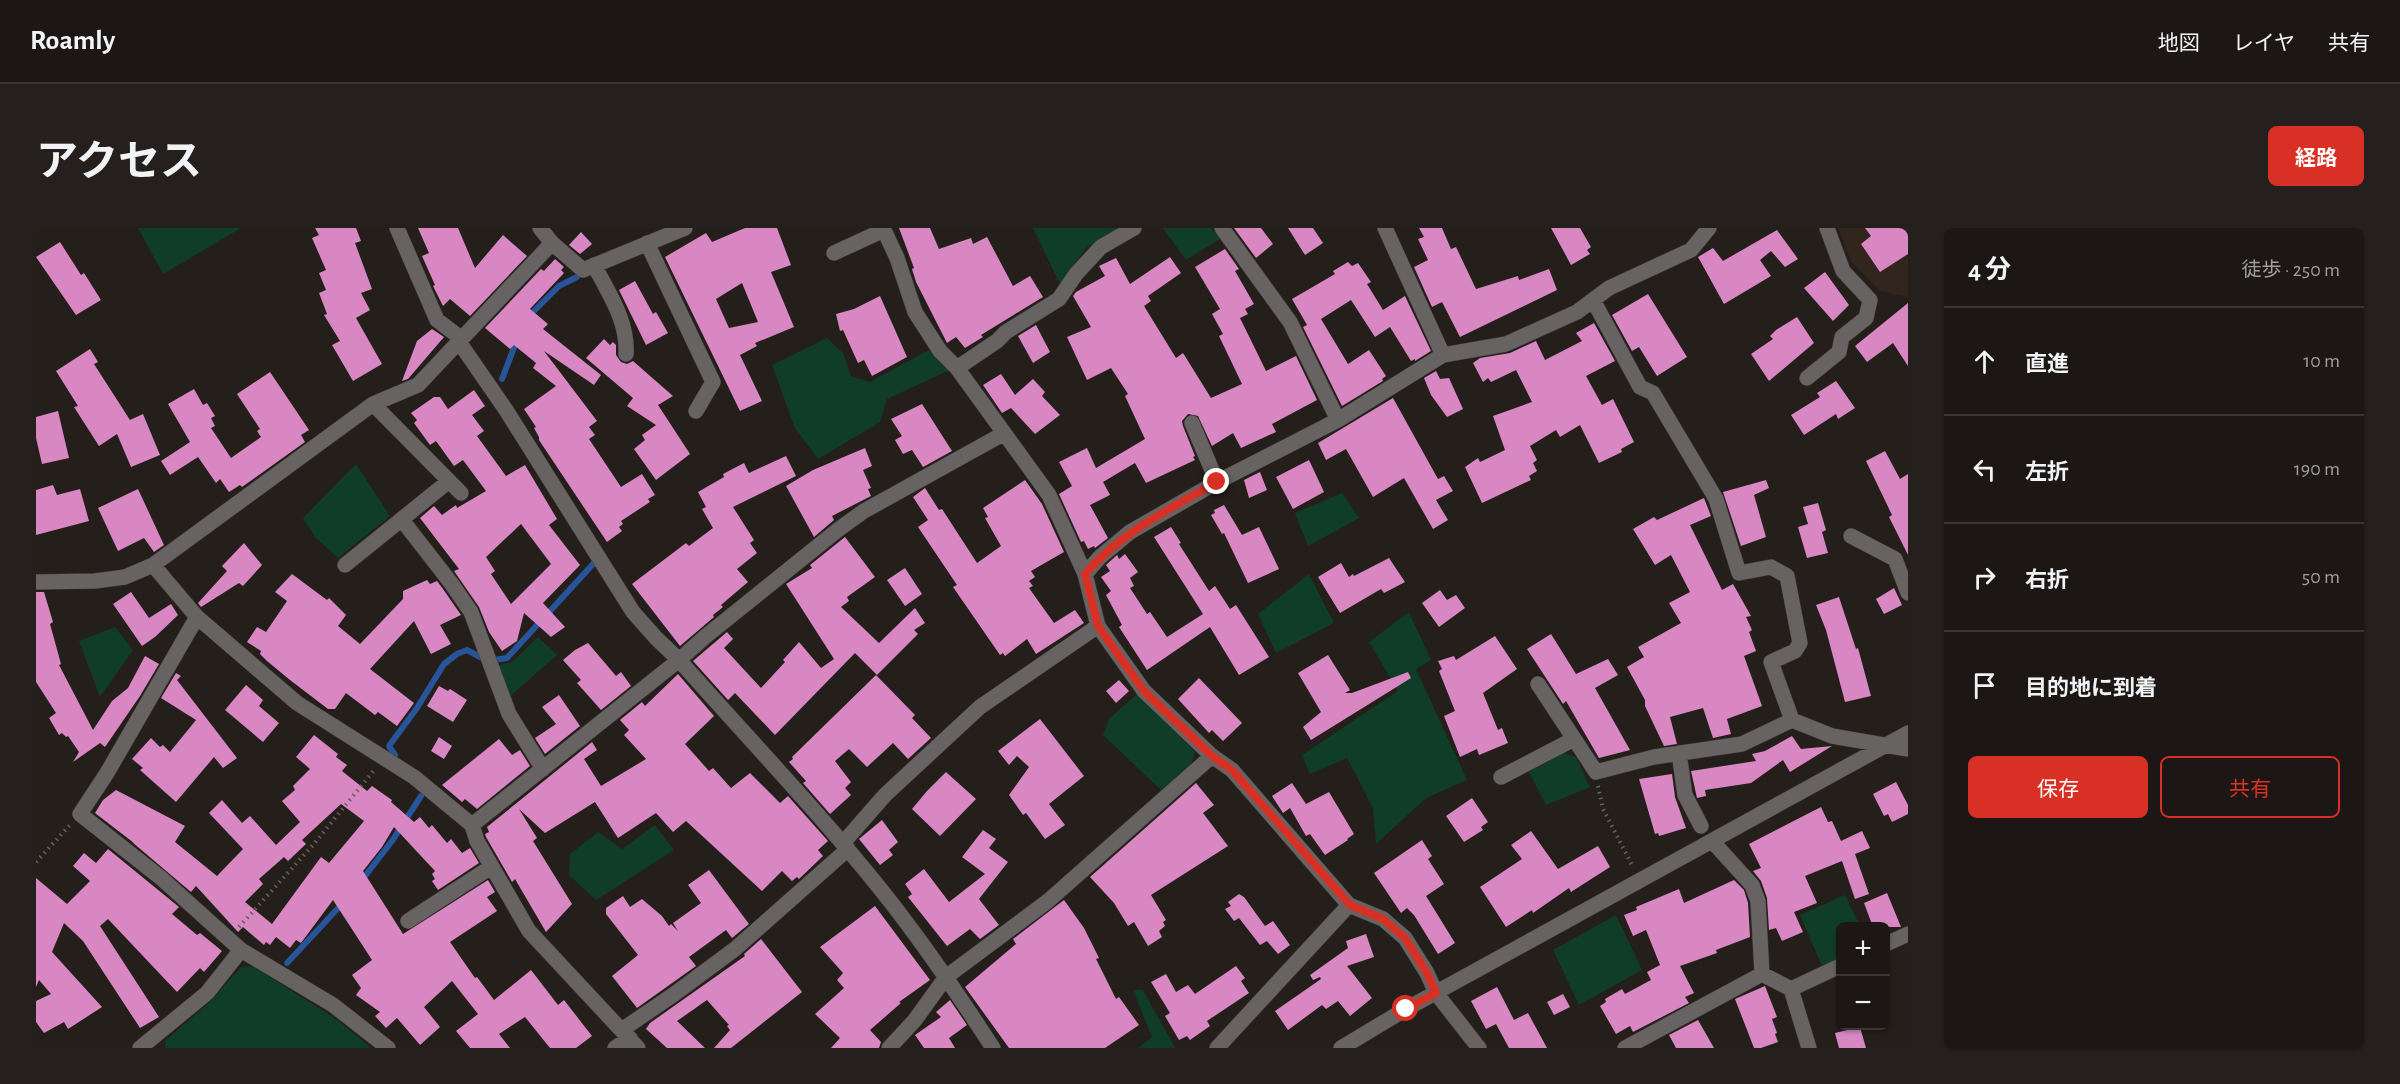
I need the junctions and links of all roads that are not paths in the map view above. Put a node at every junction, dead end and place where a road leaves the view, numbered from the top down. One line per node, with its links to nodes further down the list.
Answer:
1 (397, 228): 15 (street)
2 (540, 228): 10 (street)
3 (685, 228): 11 (street)
4 (1134, 228): 18 (street)
5 (1222, 228): 22 (street)
6 (1385, 228): 17 (street)
7 (1709, 228): 14 (street)
8 (1827, 228): 19 (street)
9 (883, 229): 12 (street); 18 (street)
10 (552, 243): 13 (street); 15 (street)
11 (647, 243): 13 (street); 21 (street)
12 (834, 253)
13 (594, 265): 16 (street)
14 (1593, 300): 17 (street); 39 (street)
15 (461, 341): 20 (street); 37 (street)
16 (626, 354)
17 (1443, 355): 22 (street)
18 (957, 368): 24 (street)
19 (1807, 378)
20 (373, 404): 25 (street); 30 (street)
21 (696, 411)
22 (1338, 420): 26 (street)
23 (1192, 423): 26 (street)
24 (1003, 434): 32 (street); 37 (street)
25 (449, 481): 27 (street); 28 (street)
26 (1217, 482): 32 (street)
27 (461, 493)
28 (402, 520): 31 (street); 46 (street)
29 (1851, 536): 34 (street)
30 (153, 565): 33 (street); 35 (street)
31 (345, 565)
32 (1085, 574): 36 (street)
33 (36, 582)
34 (1908, 592)
35 (197, 617): 48 (street); 57 (street)
36 (1098, 626): 45 (street); 51 (street)
37 (679, 660): 46 (street); 51 (street)
38 (1538, 684): 41 (street)
39 (1792, 720): 42 (street); 44 (street)
40 (1908, 733): 42 (street)
41 (1574, 739): 44 (street); 47 (street)
42 (1884, 746): 43 (street); 50 (street)
43 (1908, 749)
44 (1678, 753): 49 (street)
45 (1212, 756): 53 (street); 60 (street)
46 (543, 769): 48 (street)
47 (1501, 777)
48 (472, 825): 52 (street)
49 (1701, 826)
50 (1712, 841): 59 (street); 62 (street)
51 (845, 846): 60 (street); 63 (street)
52 (491, 867): 54 (street); 63 (street)
53 (1350, 905): 62 (street); 69 (street)
54 (408, 921)
55 (1908, 934): 56 (street)
56 (1890, 942)
57 (241, 950): 64 (street); 65 (street)
58 (1836, 968): 61 (street)
59 (1762, 974): 61 (street); 72 (street)
60 (946, 977): 67 (street); 68 (street)
61 (1791, 989): 73 (street)
62 (1436, 993): 70 (street); 71 (street)
63 (630, 1038): 66 (street)
64 (140, 1048)
65 (388, 1048)
66 (615, 1048)
67 (889, 1048)
68 (993, 1048)
69 (1217, 1048)
70 (1341, 1048)
71 (1479, 1048)
72 (1625, 1048)
73 (1809, 1048)

